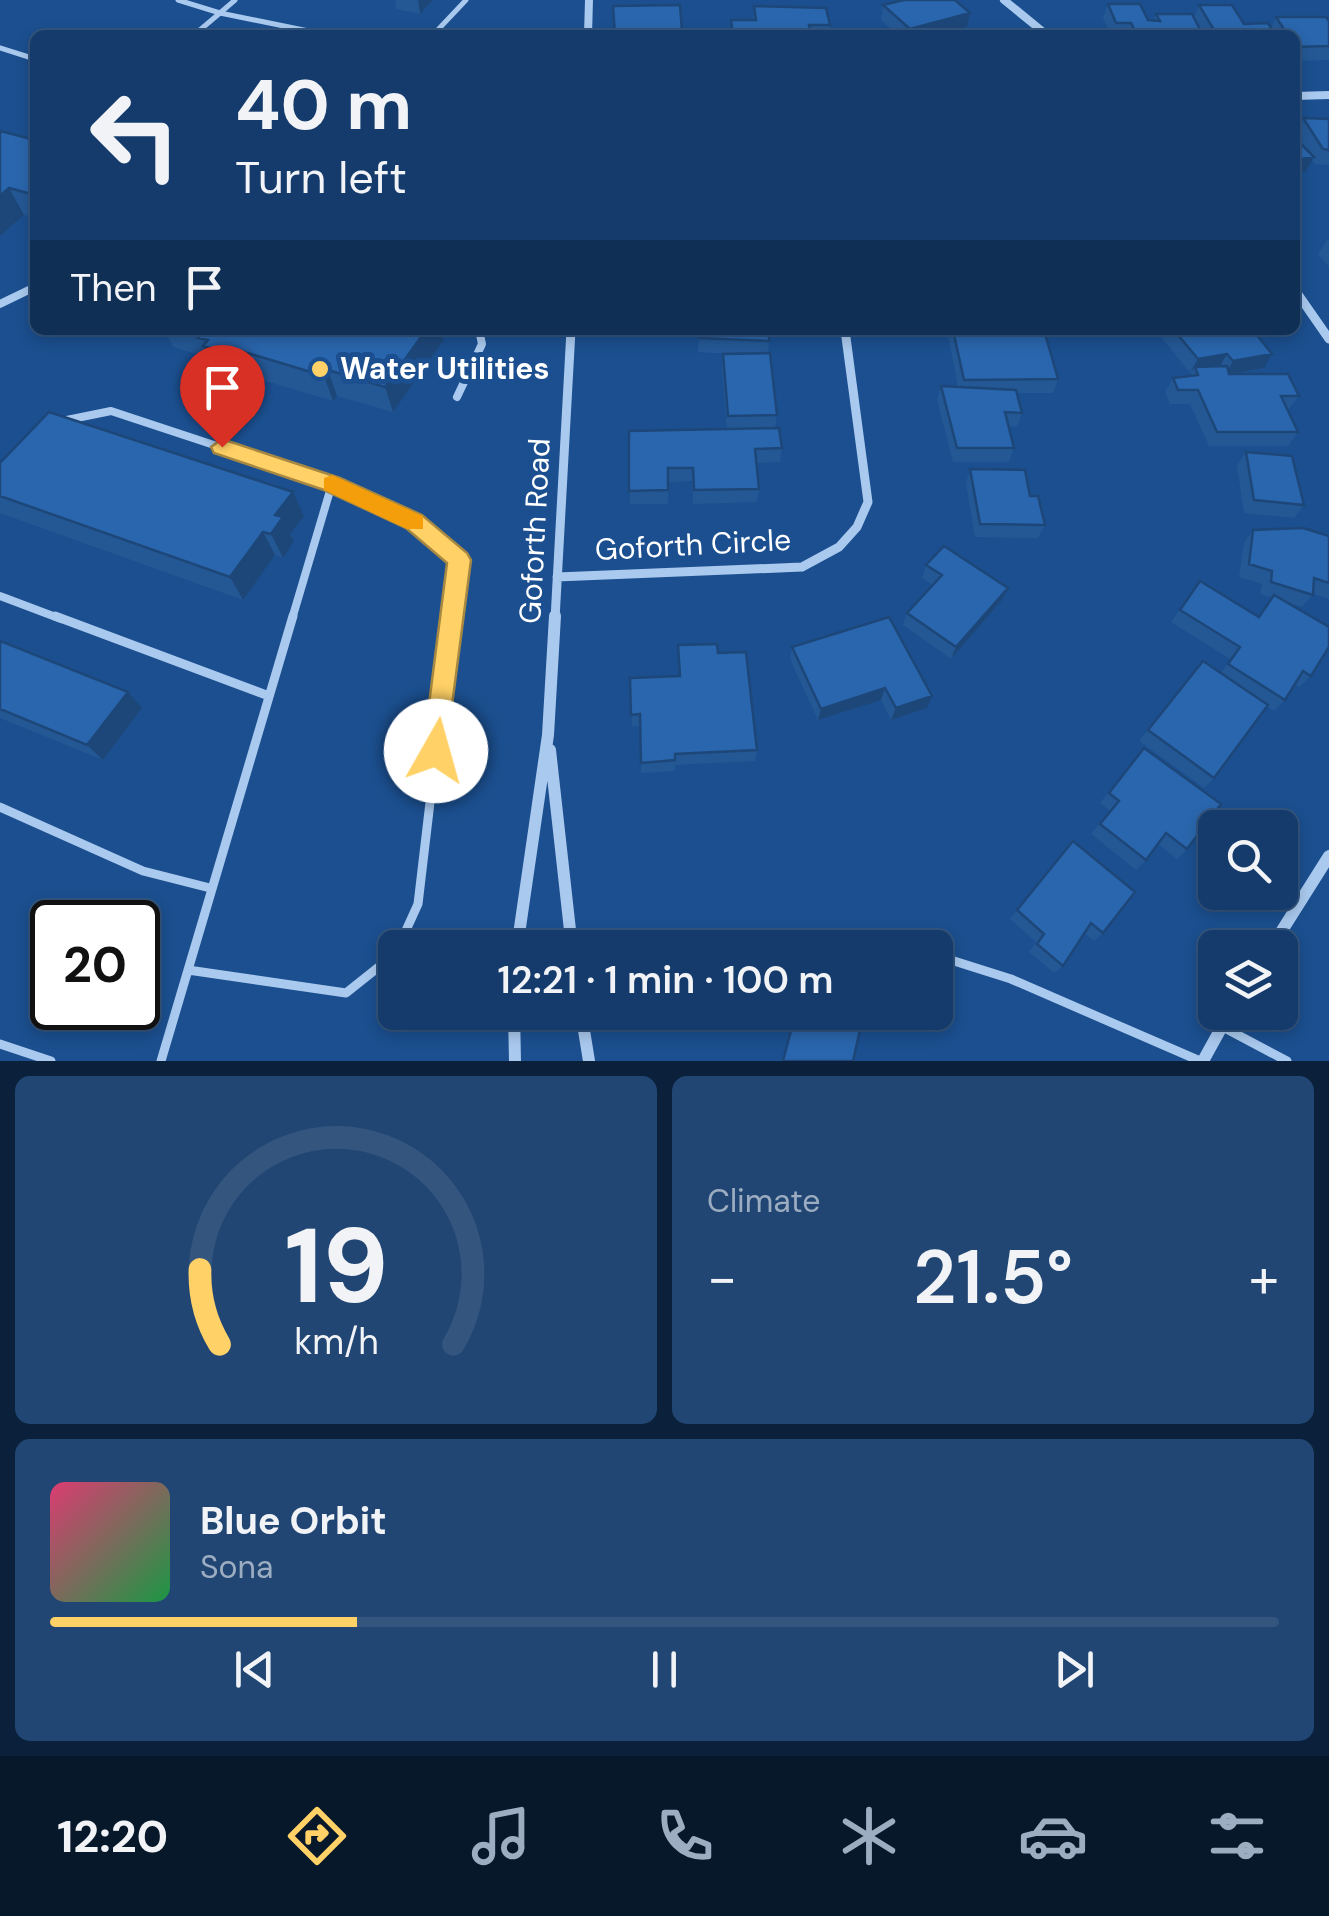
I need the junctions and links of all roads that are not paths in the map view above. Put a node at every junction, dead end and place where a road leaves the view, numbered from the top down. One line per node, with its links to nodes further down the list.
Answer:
1 (178, 0): 6 (lane)
2 (235, 0): 6 (lane)
3 (466, 0): 9 (lane)
4 (589, 0): 10 (street)
5 (1004, 0): 11 (street)
6 (220, 12): 7 (lane); 8 (lane)
7 (200, 30)
8 (305, 30)
9 (438, 30)
10 (588, 30)
11 (1041, 30)
12 (0, 48): 13 (lane)
13 (30, 57)
14 (1329, 95): 15 (street)
15 (1300, 96)
16 (30, 289): 18 (lane)
17 (1300, 297): 22 (street)
18 (0, 304)
19 (480, 335): 23 (lane)
20 (571, 335): 26 (street, Goforth Road)
21 (846, 335): 26 (street, Goforth Circle)
22 (1329, 338)
23 (457, 397)
24 (38, 430): 25 (lane)
25 (332, 484): 28 (lane); 33 (lane)
26 (558, 577): 29 (street, Goforth Road)
27 (0, 596): 28 (lane)
28 (268, 696): 32 (lane)
29 (548, 734): 34 (street, Goforth Road); 35 (street, Goforth Road)
30 (0, 806): 32 (lane)
31 (1329, 856): 36 (street)
32 (210, 888): 39 (lane)
33 (406, 930)
34 (520, 930)
35 (570, 930)
36 (1282, 930)
37 (953, 961): 49 (lane)
38 (378, 965): 39 (lane)
39 (188, 970): 46 (lane)
40 (515, 1030): 47 (street)
41 (584, 1030): 48 (street)
42 (1219, 1030): 49 (street)
43 (1228, 1030): 50 (lane)
44 (0, 1044): 45 (lane)
45 (51, 1061)
46 (161, 1061)
47 (516, 1061)
48 (590, 1061)
49 (1202, 1061)
50 (1286, 1061)

